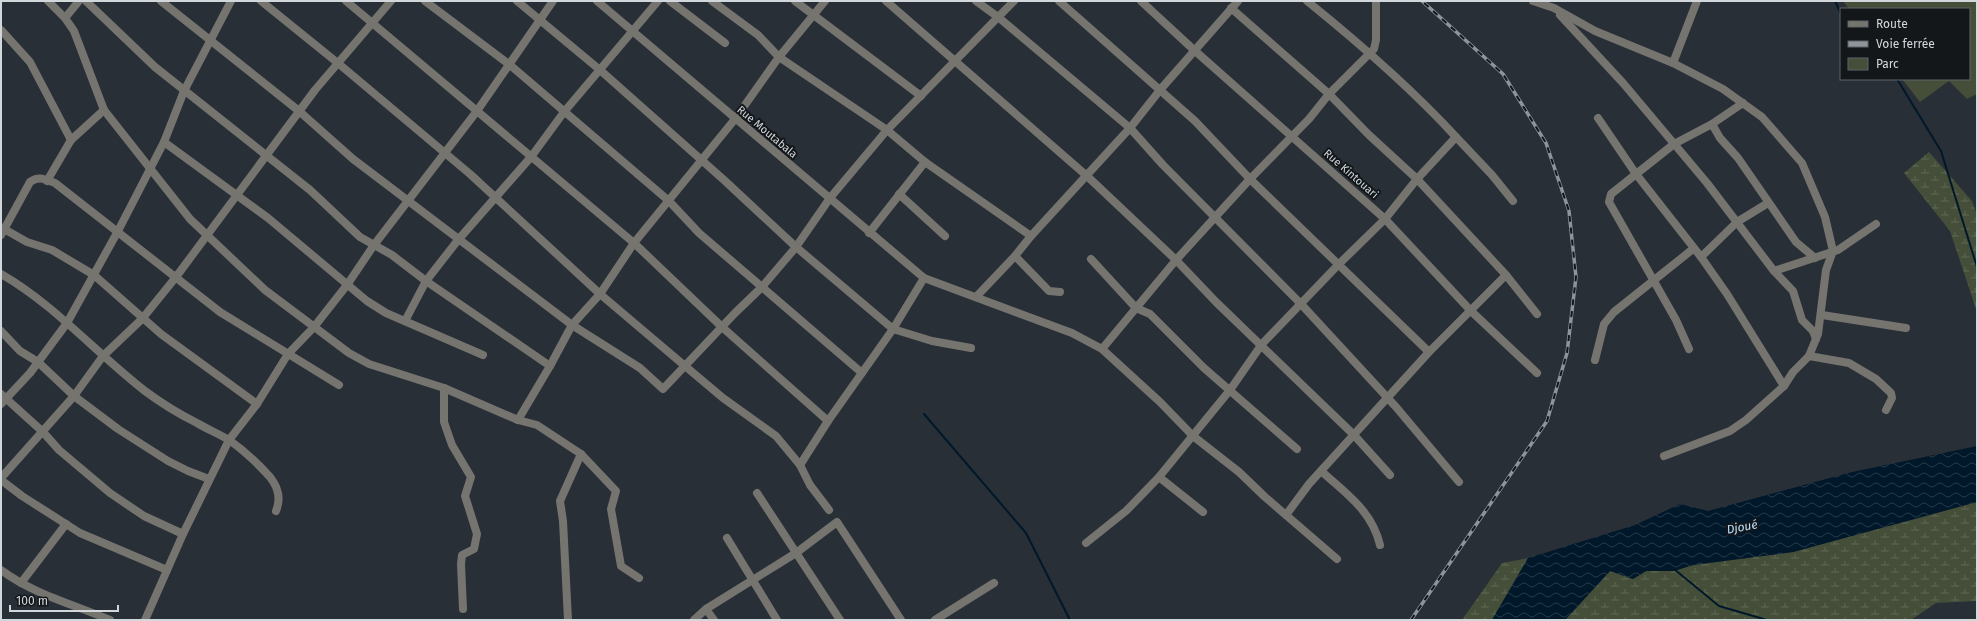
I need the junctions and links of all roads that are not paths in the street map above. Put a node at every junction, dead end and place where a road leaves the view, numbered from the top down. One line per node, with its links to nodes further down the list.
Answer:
1 (48, 1): 32 (street)
2 (79, 1): 32 (street)
3 (86, 1): 48 (street)
4 (161, 1): 37 (street)
5 (231, 1): 37 (street)
6 (261, 1): 44 (street)
7 (346, 1): 34 (street)
8 (391, 1): 34 (street)
9 (425, 1): 45 (street)
10 (517, 1): 33 (street)
11 (553, 1): 33 (street)
12 (597, 1): 36 (street, Rue Moutabala)
13 (658, 1): 36 (street)
14 (670, 1): 38 (street)
15 (712, 1): 41 (street)
16 (795, 1): 30 (street)
17 (825, 1): 30 (street)
18 (886, 1): 42 (street)
19 (976, 1): 31 (street)
20 (1014, 1): 31 (street)
21 (1059, 1): 47 (street)
22 (1141, 1): 39 (street, Rue Kintouari)
23 (1238, 1): 28 (street)
24 (1307, 1): 40 (street)
25 (1376, 1): 40 (street)
26 (1532, 1): 29 (street)
27 (1697, 1): 43 (street)
28 (1231, 8): 39 (street); 49 (street)
29 (1554, 8): 43 (street); 65 (street)
30 (814, 16): 41 (street); 50 (street)
31 (998, 17): 42 (street); 59 (street)
32 (65, 18): 52 (street)
33 (541, 19): 45 (street); 46 (street)
34 (373, 23): 44 (street); 54 (street)
35 (1, 30): 63 (street)
36 (632, 32): 46 (street); 57 (street, Rue Moutabala)
37 (210, 40): 48 (street); 53 (street)
38 (725, 43)
39 (1194, 50): 47 (street); 61 (street, Rue Kintouari)
40 (1369, 54): 49 (street); 62 (street)
41 (779, 58): 57 (street); 60 (street)
42 (956, 61): 50 (street); 73 (street)
43 (1673, 63): 51 (street)
44 (339, 64): 53 (street); 66 (street)
45 (510, 65): 54 (street); 55 (street)
46 (600, 70): 55 (street); 69 (street)
47 (1160, 90): 59 (street); 74 (street)
48 (184, 91): 64 (street); 67 (street)
49 (1329, 94): 61 (street); 75 (street)
50 (921, 96): 60 (street)
51 (1743, 103): 58 (street); 100 (street)
52 (104, 110): 63 (street); 71 (street)
53 (299, 111): 67 (street); 81 (street)
54 (477, 111): 66 (street); 68 (street)
55 (564, 112): 68 (street); 82 (street)
56 (1598, 118): 72 (street)
57 (735, 119): 69 (street); 80 (street, Rue Moutabala)
58 (1712, 124): 65 (street); 84 (street)
59 (1130, 128): 73 (street); 85 (street)
60 (887, 130): 70 (street); 80 (street)
61 (1292, 137): 74 (street); 86 (street, Rue Kintouari)
62 (1456, 138): 75 (street); 83 (street)
63 (71, 140): 76 (street)
64 (164, 142): 71 (street); 78 (street)
65 (1674, 144): 72 (street); 87 (street)
66 (446, 153): 79 (street); 81 (street)
67 (267, 156): 78 (street); 97 (street)
68 (531, 156): 79 (street); 96 (street)
69 (701, 160): 82 (street); 98 (street)
70 (925, 162): 77 (street); 94 (street)
71 (149, 168): 89 (street); 92 (street)
72 (1636, 174): 99 (street); 113 (street)
73 (1087, 176): 94 (street); 105 (street)
74 (1250, 179): 85 (street); 106 (street)
75 (1417, 179): 86 (street); 110 (street)
76 (47, 181): 89 (street); 90 (street)
77 (900, 194): 91 (street); 93 (street)
78 (238, 197): 92 (street); 115 (street)
79 (496, 197): 95 (street); 118 (street)
80 (830, 198): 91 (street, Rue Moutabala); 98 (street)
81 (407, 200): 95 (street); 97 (street)
82 (669, 201): 96 (street); 116 (street)
83 (1513, 201)
84 (1768, 203): 87 (street); 103 (street)
85 (1214, 218): 105 (street); 120 (street)
86 (1385, 219): 106 (street); 122 (street, Rue Kintouari)
87 (1738, 222): 102 (street); 107 (street)
88 (1876, 224): 100 (street)
89 (118, 231): 109 (street); 111 (street)
90 (3, 232): 109 (street)
91 (870, 233): 112 (street, Rue Moutabala)
92 (206, 236): 111 (street); 129 (street)
93 (945, 236)
94 (1031, 236): 101 (street)
95 (458, 240): 114 (street); 128 (street)
96 (634, 243): 118 (street); 130 (street)
97 (374, 244): 114 (street); 115 (street)
98 (796, 247): 116 (street); 132 (street)
99 (1693, 249): 102 (street); 113 (street)
100 (1833, 251): 103 (street); 124 (street)
101 (1015, 256): 117 (street); 119 (street)
102 (1701, 257): 151 (street)
103 (1815, 258): 107 (street)
104 (1091, 259): 121 (street)
105 (1176, 260): 121 (street); 135 (street)
106 (1338, 265): 120 (street); 139 (street)
107 (1774, 271): 134 (street)
108 (1, 274): 127 (street)
109 (94, 274): 125 (street); 127 (street)
110 (1506, 275): 122 (street); 123 (street)
111 (176, 277): 125 (street); 140 (street)
112 (924, 278): 119 (street, Rue Moutabala); 132 (street)
113 (1653, 280): 137 (street); 144 (street)
114 (426, 282): 126 (street); 146 (street)
115 (347, 285): 126 (street); 129 (street)
116 (762, 287): 130 (street); 148 (street)
117 (1060, 292)
118 (600, 294): 128 (street); 147 (street)
119 (976, 297): 138 (street, Rue Moutabala)
120 (1302, 304): 135 (street); 155 (street)
121 (1136, 308): 138 (street); 153 (street)
122 (1471, 311): 139 (street); 149 (street, Rue Kintouari)
123 (1537, 314)
124 (1822, 315): 131 (street); 134 (street)
125 (142, 318): 142 (street); 157 (street)
126 (405, 321): 141 (street)
127 (67, 323): 142 (street); 145 (street)
128 (572, 325): 146 (street); 147 (street)
129 (314, 327): 140 (street); 152 (street)
130 (722, 327): 147 (street); 160 (street)
131 (1906, 328)
132 (893, 329): 136 (street); 148 (street)
133 (1, 331): 145 (street)
134 (1816, 339): 143 (street)
135 (1262, 344): 153 (street); 162 (street)
136 (971, 348)
137 (1689, 349)
138 (1102, 350): 163 (street, Rue Moutabala)
139 (1429, 352): 155 (street)
140 (288, 354): 150 (street); 157 (street)
141 (483, 354)
142 (103, 356): 154 (street); 164 (street)
143 (1809, 356): 151 (street); 158 (street)
144 (1595, 360)
145 (38, 362): 154 (street); 156 (street)
146 (550, 366): 159 (street)
147 (685, 366): 168 (street)
148 (862, 373): 160 (street)
149 (1537, 373)
150 (339, 385)
151 (1784, 386): 167 (street)
152 (444, 388): 159 (street); 193 (street)
153 (1230, 390): 163 (street); 165 (street)
154 (74, 396): 161 (street); 173 (street)
155 (1387, 398): 162 (street); 174 (street)
156 (2, 399): 161 (street)
157 (256, 404): 164 (street)
158 (1886, 410)
159 (518, 420): 166 (street)
160 (828, 421): 168 (street)
161 (43, 432): 172 (street); 181 (street)
162 (1354, 435): 169 (street); 170 (street)
163 (1193, 436): 171 (street); 179 (street, Rue Moutabala)
164 (229, 440): 173 (street); 177 (street)
165 (1297, 449)
166 (581, 454): 189 (street); 197 (street)
167 (1664, 456)
168 (800, 465): 176 (street)
169 (1321, 471): 179 (street); 184 (street)
170 (1390, 475)
171 (1159, 477): 178 (street); 183 (street)
172 (1, 479): 180 (street)
173 (209, 479): 181 (street)
174 (1459, 482)
175 (757, 493): 185 (street)
176 (829, 510)
177 (276, 511)
178 (1203, 512)
179 (1286, 515): 186 (street, Rue Moutabala)
180 (66, 524): 188 (street); 191 (street)
181 (183, 534): 188 (street)
182 (728, 538): 190 (street)
183 (1086, 543)
184 (1380, 545)
185 (796, 553): 190 (street); 201 (street); 202 (street)
186 (1337, 559)
187 (1, 570): 191 (street)
188 (167, 570): 196 (street)
189 (639, 578)
190 (752, 581): 194 (street); 200 (street)
191 (21, 583): 195 (street)
192 (994, 584): 203 (street)
193 (463, 609)
194 (706, 609): 198 (street); 199 (street)
195 (110, 620)
196 (145, 620)
197 (568, 620)
198 (694, 620)
199 (714, 620)
200 (777, 620)
201 (840, 620)
202 (901, 620)
203 (935, 620)

